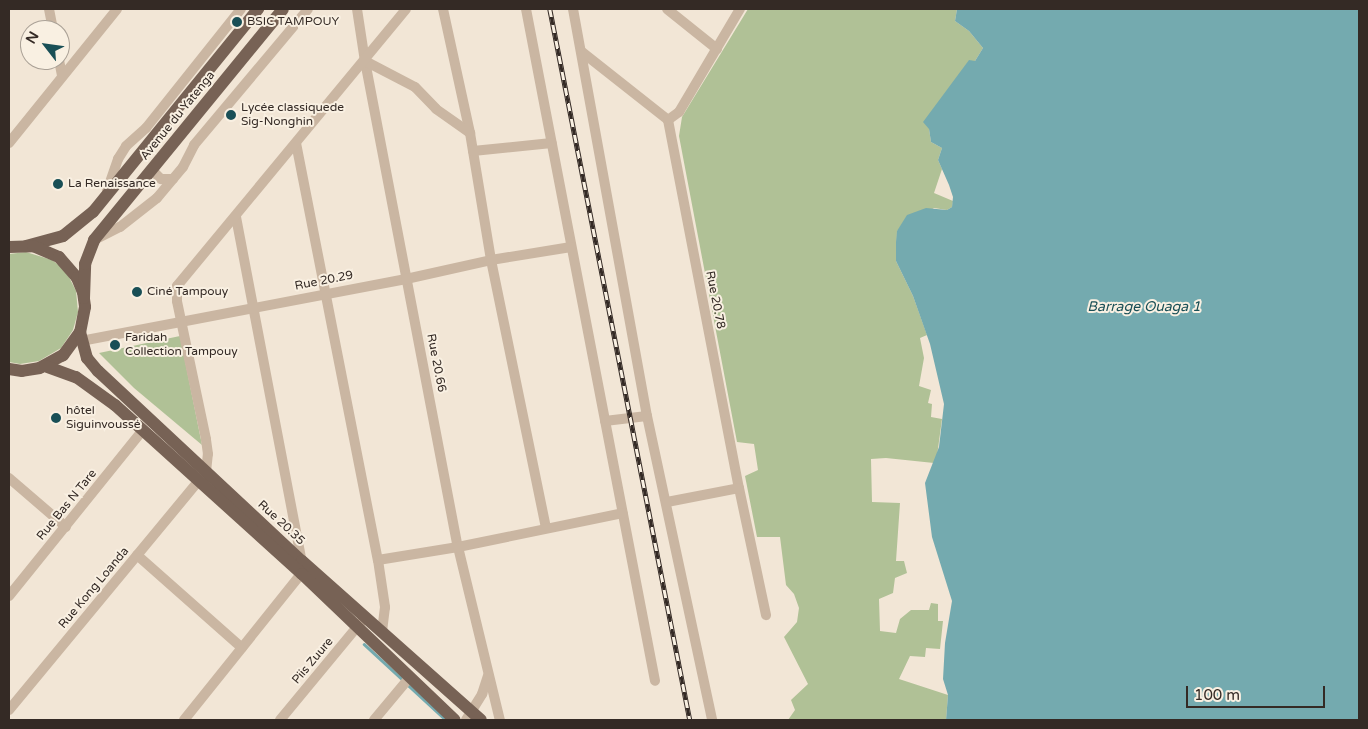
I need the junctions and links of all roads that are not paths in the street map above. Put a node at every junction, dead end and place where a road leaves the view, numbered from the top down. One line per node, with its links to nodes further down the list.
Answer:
1 (117, 9): 17 (street)
2 (241, 9): 26 (street)
3 (258, 9): 26 (main road, Avenue du Yatenga)
4 (283, 9): 24 (main road, Avenue du Yatenga)
5 (308, 9): 25 (street)
6 (358, 9): 15 (street, Rue 20.66)
7 (406, 9): 15 (street)
8 (443, 9): 19 (street)
9 (526, 9): 22 (street)
10 (573, 9): 14 (street)
11 (667, 9): 13 (street)
12 (740, 9): 13 (street)
13 (717, 49): 18 (street)
14 (582, 52): 18 (street); 43 (street)
15 (365, 61): 19 (street); 21 (street); 33 (street, Rue 20.66)
16 (61, 70): 17 (street)
17 (62, 75): 20 (street)
18 (668, 120): 48 (street, Rue 20.78)
19 (470, 133): 23 (street)
20 (9, 143)
21 (296, 143): 27 (street); 34 (street)
22 (552, 143): 23 (street); 31 (street)
23 (473, 151): 32 (street)
24 (152, 170): 25 (street); 28 (main road, Avenue du Yatenga)
25 (173, 179): 28 (street)
26 (103, 201): 29 (main road, Avenue du Yatenga)
27 (236, 217): 36 (street); 37 (street)
28 (94, 240): 35 (main road, Avenue du Yatenga)
29 (26, 246): 30 (main road); 35 (main road)
30 (9, 247)
31 (571, 247): 32 (street, Rue 20.29); 44 (street)
32 (491, 260): 33 (street, Rue 20.29); 52 (street)
33 (406, 278): 34 (street, Rue 20.29); 53 (street, Rue 20.66)
34 (326, 293): 36 (street, Rue 20.29); 55 (street)
35 (84, 298): 38 (main road, Avenue du Yatenga)
36 (252, 307): 37 (street, Rue 20.29); 56 (street)
37 (181, 321): 38 (street, Rue 20.29); 46 (street)
38 (80, 337): 39 (main road); 46 (main road, Rue 20.35)
39 (45, 366): 41 (main road); 45 (main road, Rue 20.35)
40 (9, 369): 41 (main road)
41 (30, 370): 42 (main road)
42 (9, 374)
43 (647, 416): 44 (street); 49 (street)
44 (605, 421): 50 (street)
45 (143, 430): 46 (main road, Rue 20.35); 51 (street, Rue Bas N Tare)
46 (202, 477): 54 (street, Rue Kong Loanda); 56 (main road, Rue 20.35)
47 (9, 480): 51 (street)
48 (739, 488): 49 (street); 58 (street, Rue 20.78)
49 (667, 502): 72 (street)
50 (623, 513): 52 (street); 64 (street)
51 (66, 527): 57 (street, Rue Bas N Tare)
52 (546, 527): 53 (street)
53 (458, 547): 55 (street); 62 (street, Rue 20.66)
54 (137, 555): 61 (street); 65 (street, Rue Kong Loanda)
55 (378, 560): 60 (street)
56 (302, 568): 59 (main road, Rue 20.35); 61 (street)
57 (9, 596)
58 (766, 615)
59 (361, 622): 60 (main road, Rue 20.35); 63 (main road, Rue 20.35); 68 (street, Piis Zuure)
60 (382, 632): 66 (main road, Rue 20.35)
61 (242, 648): 67 (street)
62 (488, 676): 66 (street); 71 (street, Rue 20.66)
63 (410, 677): 69 (street); 70 (main road, Rue 20.35)
64 (655, 681)
65 (9, 710)
66 (473, 718)
67 (184, 720)
68 (280, 720)
69 (374, 720)
70 (455, 720)
71 (500, 720)
72 (712, 720)

